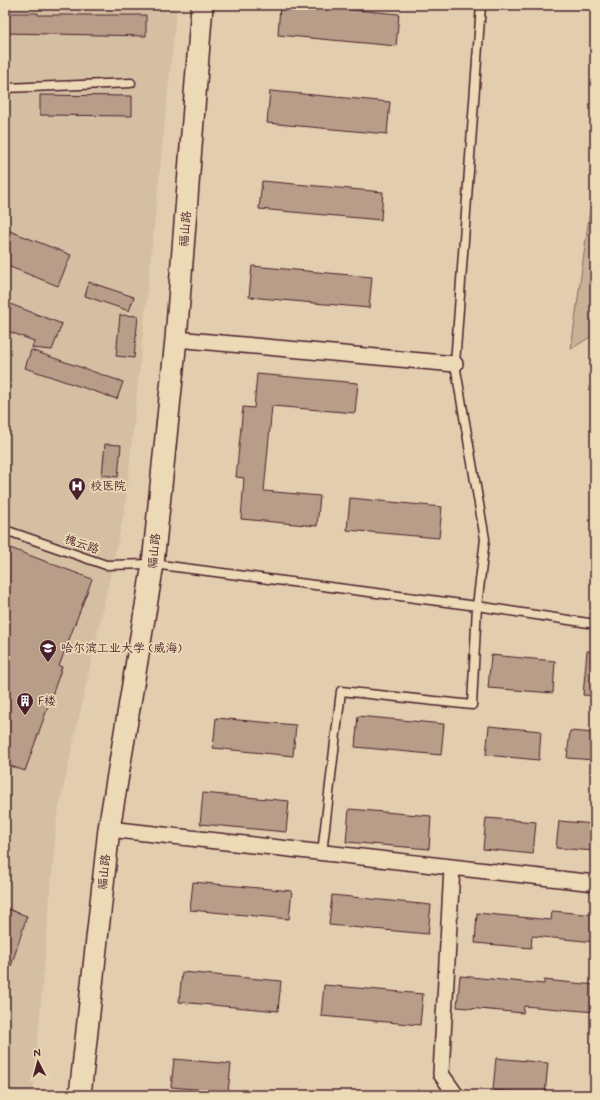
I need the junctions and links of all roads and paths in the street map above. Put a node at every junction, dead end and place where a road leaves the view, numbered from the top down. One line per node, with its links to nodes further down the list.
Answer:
1 (202, 5): 5 (main road, 福山路)
2 (481, 5): 6 (lane)
3 (131, 83): 4 (lane)
4 (5, 88)
5 (176, 339): 6 (street); 8 (main road, 福山路)
6 (455, 364): 9 (lane)
7 (5, 530): 8 (lane, 槐云路)
8 (153, 564): 9 (lane, 槐云路); 11 (main road, 福山路)
9 (477, 606): 10 (lane, 槐云路); 12 (lane)
10 (595, 624)
11 (109, 829): 12 (street); 15 (main road, 福山路)
12 (322, 853): 13 (street)
13 (452, 868): 14 (street); 16 (street)
14 (595, 883)
15 (80, 1095)
16 (456, 1095)

